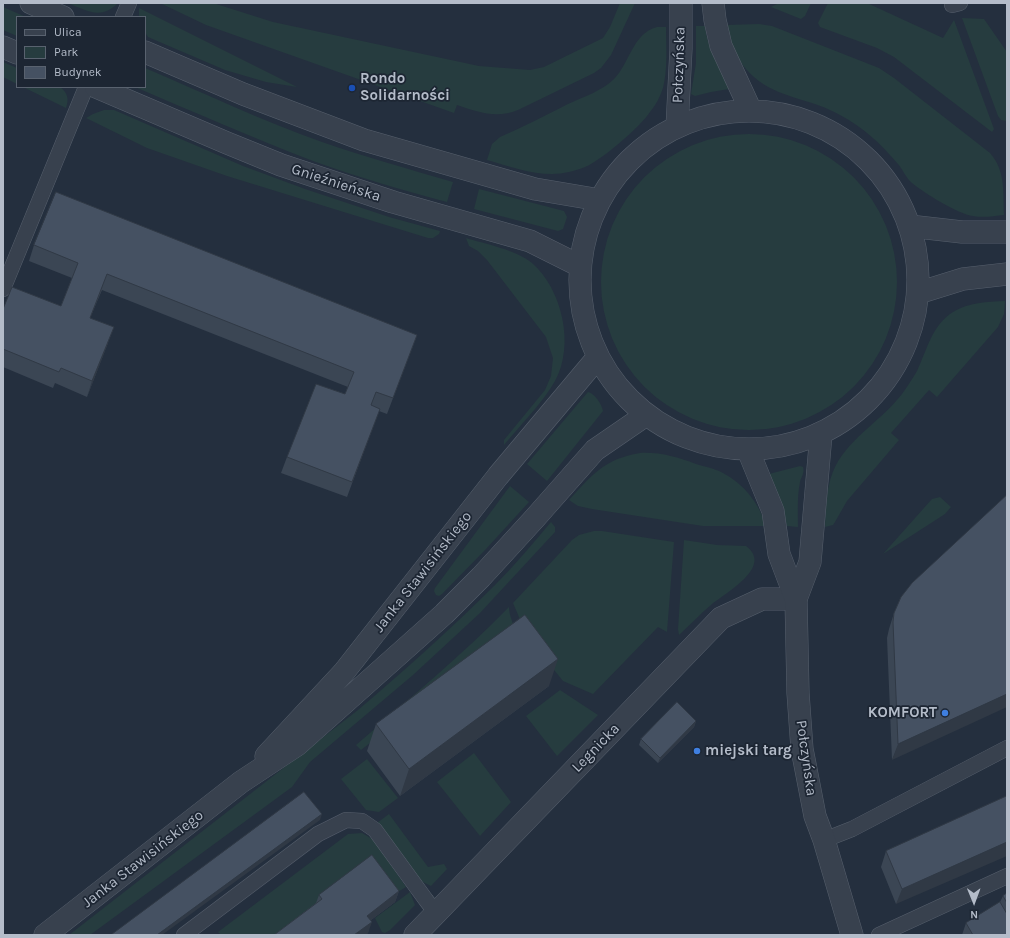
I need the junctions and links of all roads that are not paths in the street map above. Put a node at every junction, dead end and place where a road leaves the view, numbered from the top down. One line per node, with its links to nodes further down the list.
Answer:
1 (31, 3): 5 (street)
2 (130, 3): 6 (lane)
3 (681, 3): 13 (street, Połczyńska)
4 (713, 3): 12 (street)
5 (61, 16)
6 (124, 16)
7 (3, 47): 9 (street)
8 (146, 52): 14 (street)
9 (16, 53)
10 (86, 88): 19 (lane)
11 (98, 88): 17 (street, Gnieźnieńska)
12 (751, 111): 13 (street); 15 (street)
13 (677, 127): 14 (street)
14 (600, 200): 17 (street)
15 (909, 226): 16 (street); 20 (street)
16 (1007, 232)
17 (580, 266): 21 (street)
18 (1007, 274): 20 (street)
19 (3, 289)
20 (918, 293): 23 (street)
21 (598, 357): 22 (street); 27 (street, Janka Stawisińskiego)
22 (646, 415): 24 (street); 27 (street, Janka Stawisińskiego)
23 (821, 434): 24 (street); 25 (street, Połczyńska)
24 (748, 450): 25 (street, Połczyńska)
25 (796, 599): 28 (street, Połczyńska); 30 (street, Legnicka)
26 (1007, 748): 28 (lane)
27 (241, 782): 31 (street, Janka Stawisińskiego)
28 (824, 840): 34 (street, Połczyńska)
29 (1007, 876): 35 (lane)
30 (436, 913): 32 (lane); 33 (street, Legnicka)
31 (45, 935)
32 (184, 935)
33 (415, 935)
34 (852, 935)
35 (879, 935)

